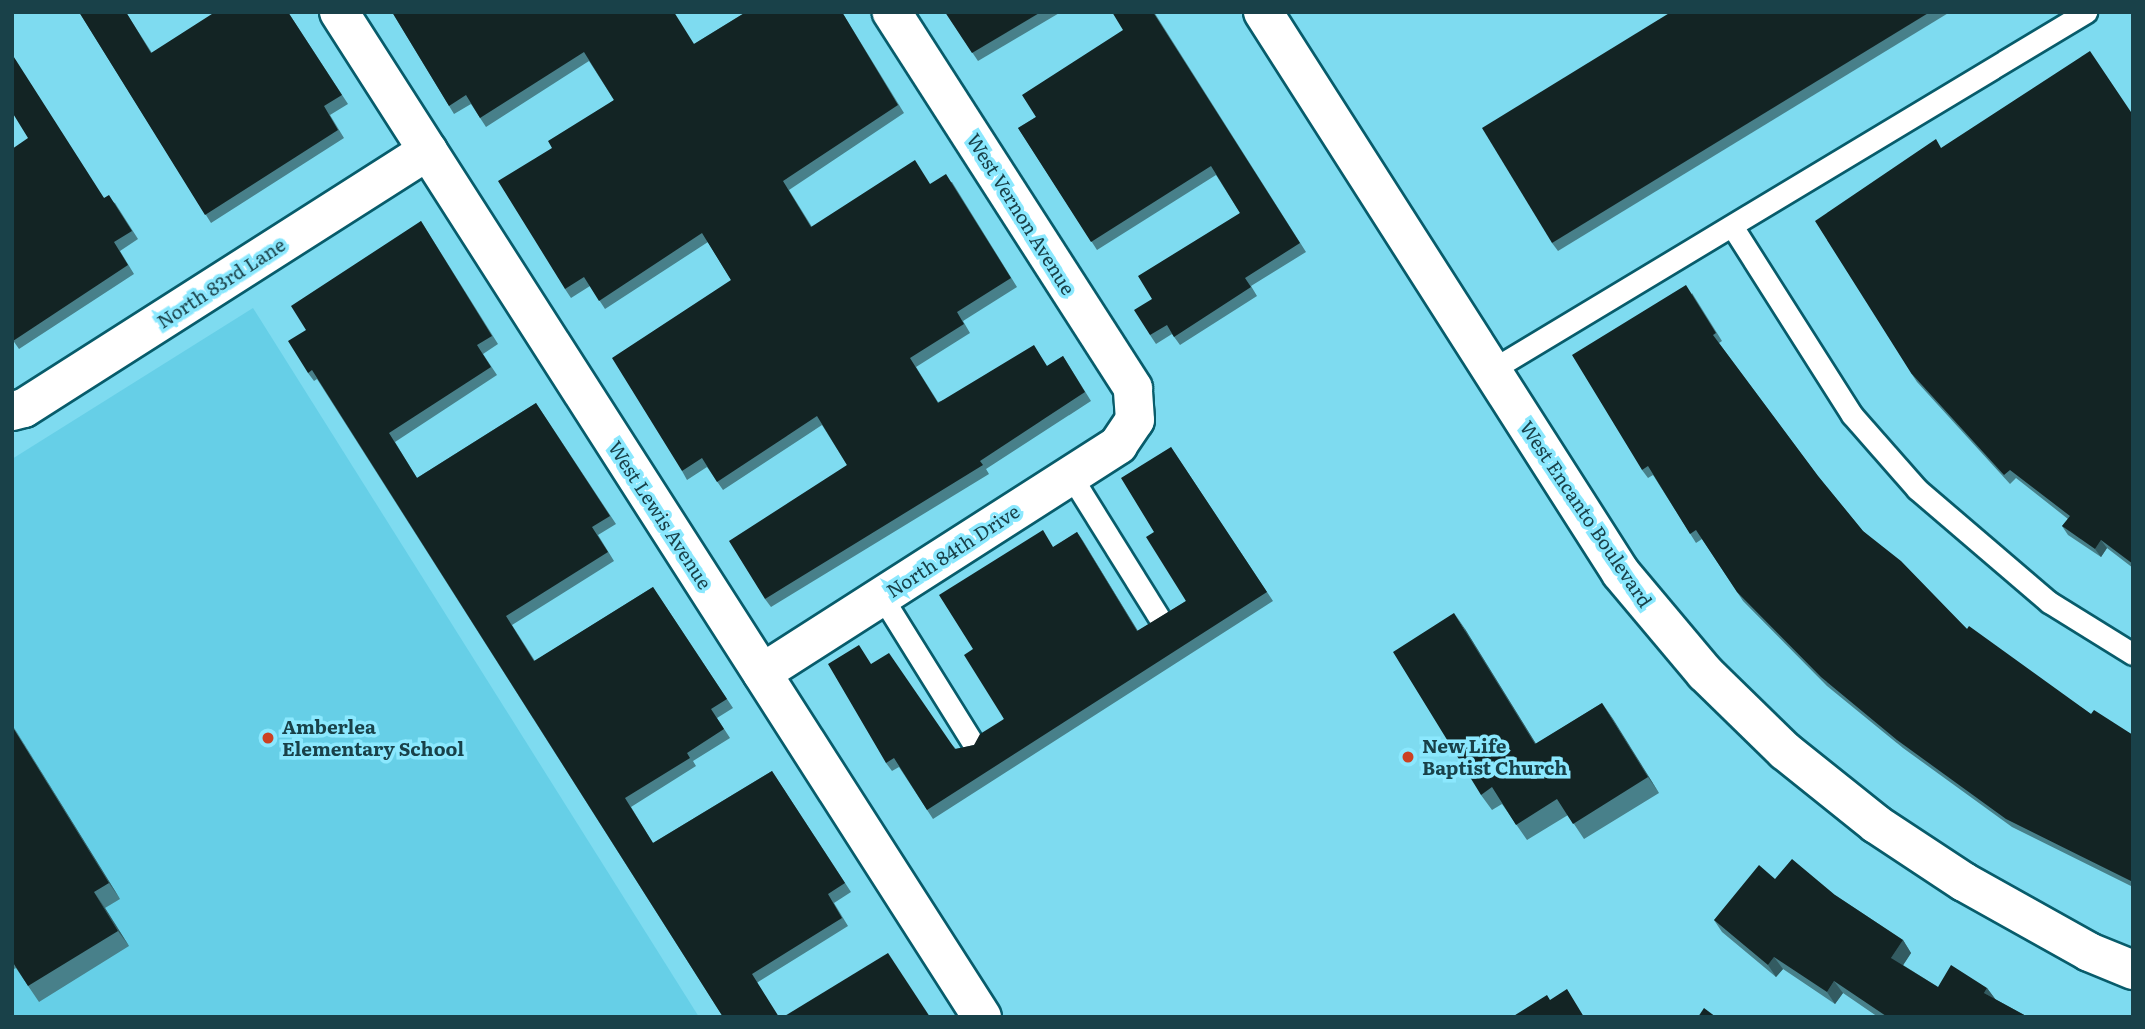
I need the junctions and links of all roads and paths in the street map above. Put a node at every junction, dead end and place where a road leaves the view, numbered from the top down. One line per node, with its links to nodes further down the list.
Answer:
1 (339, 12): 5 (street, West Lewis Avenue)
2 (892, 12): 9 (street, West Vernon Avenue)
3 (1262, 12): 7 (street, West Encanto Boulevard)
4 (2086, 12): 6 (lane)
5 (428, 151): 8 (street, North 83rd Lane); 14 (street, West Lewis Avenue)
6 (1732, 226): 7 (lane); 13 (lane)
7 (1490, 371): 16 (street, West Encanto Boulevard)
8 (12, 411)
9 (1135, 420): 10 (street, North 84th Drive)
10 (1071, 476): 11 (street, North 84th Drive); 12 (lane)
11 (882, 597): 14 (street, North 84th Drive); 15 (lane)
12 (1158, 616)
13 (2133, 654)
14 (762, 673): 17 (street, West Lewis Avenue)
15 (973, 743)
16 (2133, 970)
17 (982, 1017)

